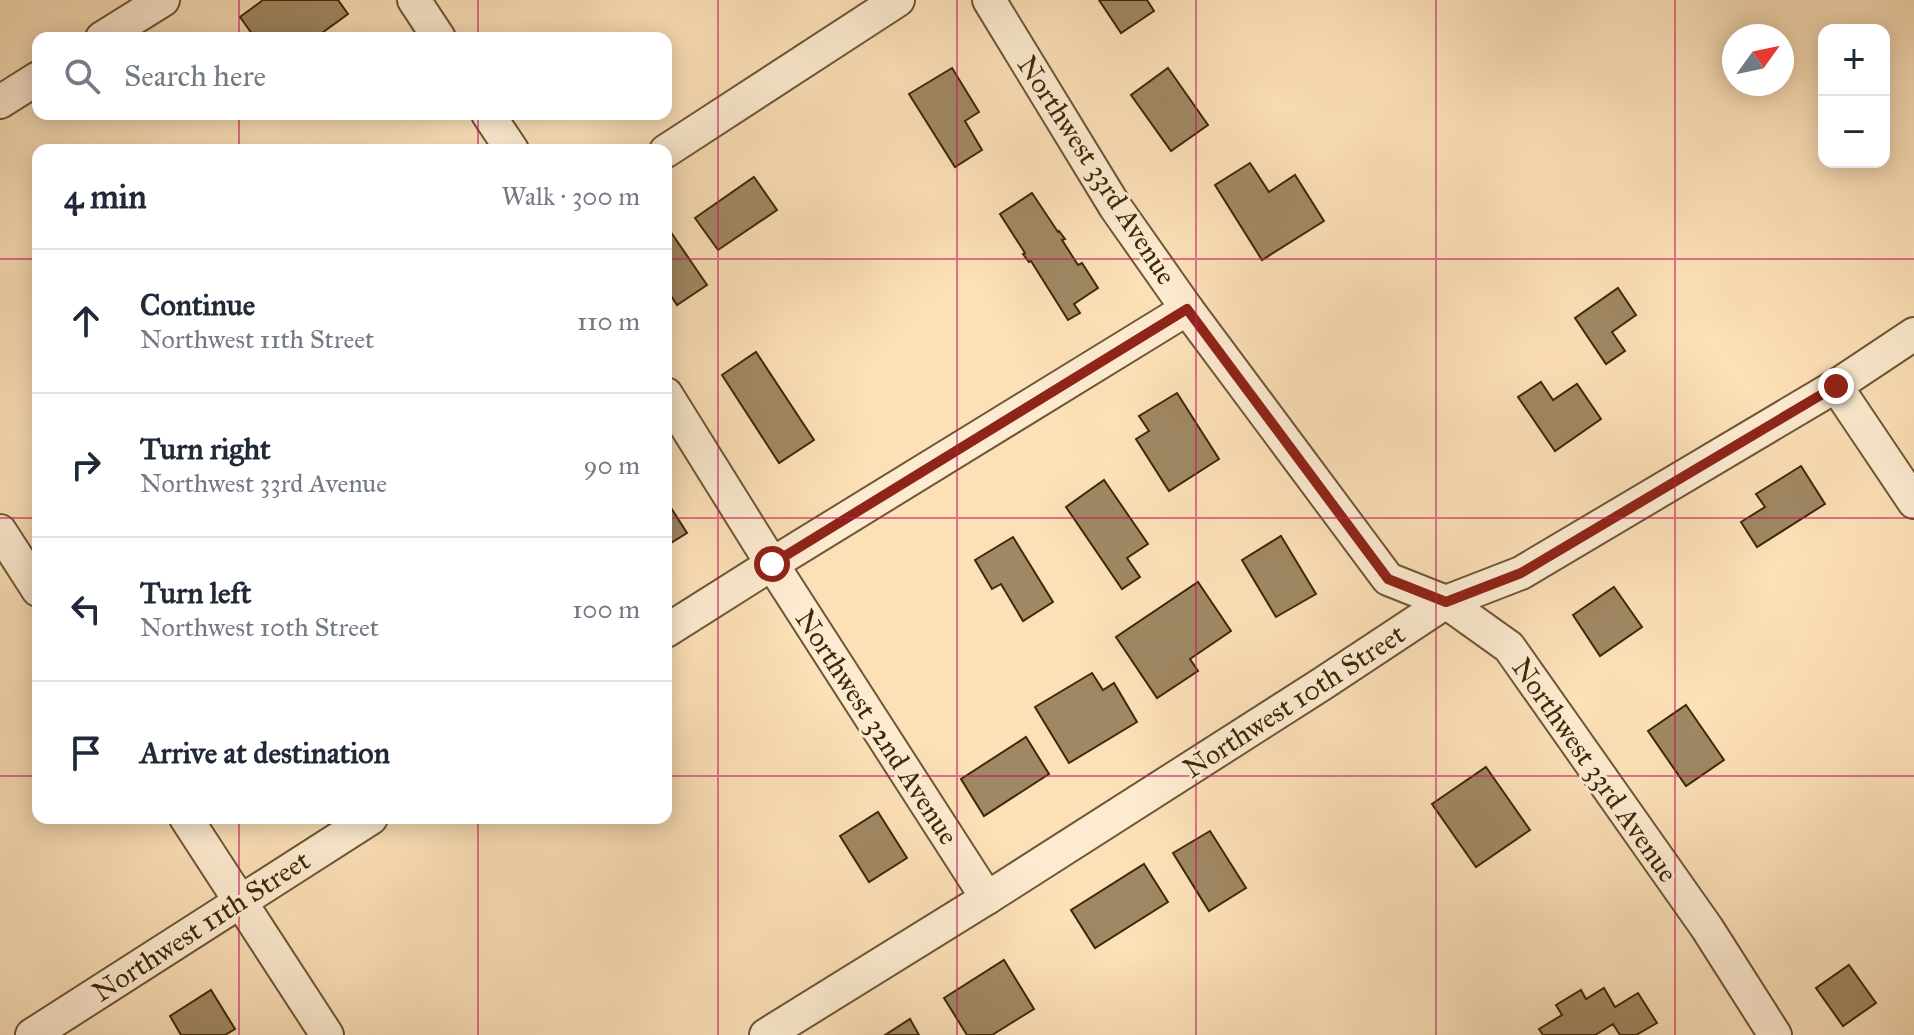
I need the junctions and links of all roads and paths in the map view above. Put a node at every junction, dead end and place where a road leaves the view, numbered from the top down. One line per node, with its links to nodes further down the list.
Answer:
1 (163, 0): 5 (street)
2 (414, 0): 6 (street)
3 (898, 0): 11 (street)
4 (989, 0): 12 (street, Northwest 33rd Avenue)
5 (112, 32)
6 (435, 32)
7 (32, 82): 8 (street)
8 (0, 102)
9 (492, 120): 10 (street)
10 (508, 144)
11 (672, 147)
12 (1187, 309): 19 (street); 21 (street, Northwest 33rd Avenue)
13 (1914, 334): 14 (street, Northwest 10th Street)
14 (1836, 386): 16 (street); 21 (street, Northwest 10th Street)
15 (672, 404): 19 (street, Northwest 32nd Avenue)
16 (1914, 502)
17 (0, 531): 18 (street)
18 (19, 560): 20 (street)
19 (772, 564): 22 (street); 25 (street, Northwest 32nd Avenue)
20 (32, 581)
21 (1446, 602): 25 (street, Northwest 10th Street); 30 (street, Northwest 33rd Avenue)
22 (672, 627)
23 (190, 824): 26 (street)
24 (362, 824): 26 (street, Northwest 11th Street)
25 (987, 898): 29 (street, Northwest 10th Street)
26 (240, 901): 27 (street, Northwest 11th Street); 28 (street)
27 (32, 1035)
28 (327, 1035)
29 (766, 1035)
30 (1775, 1035)

